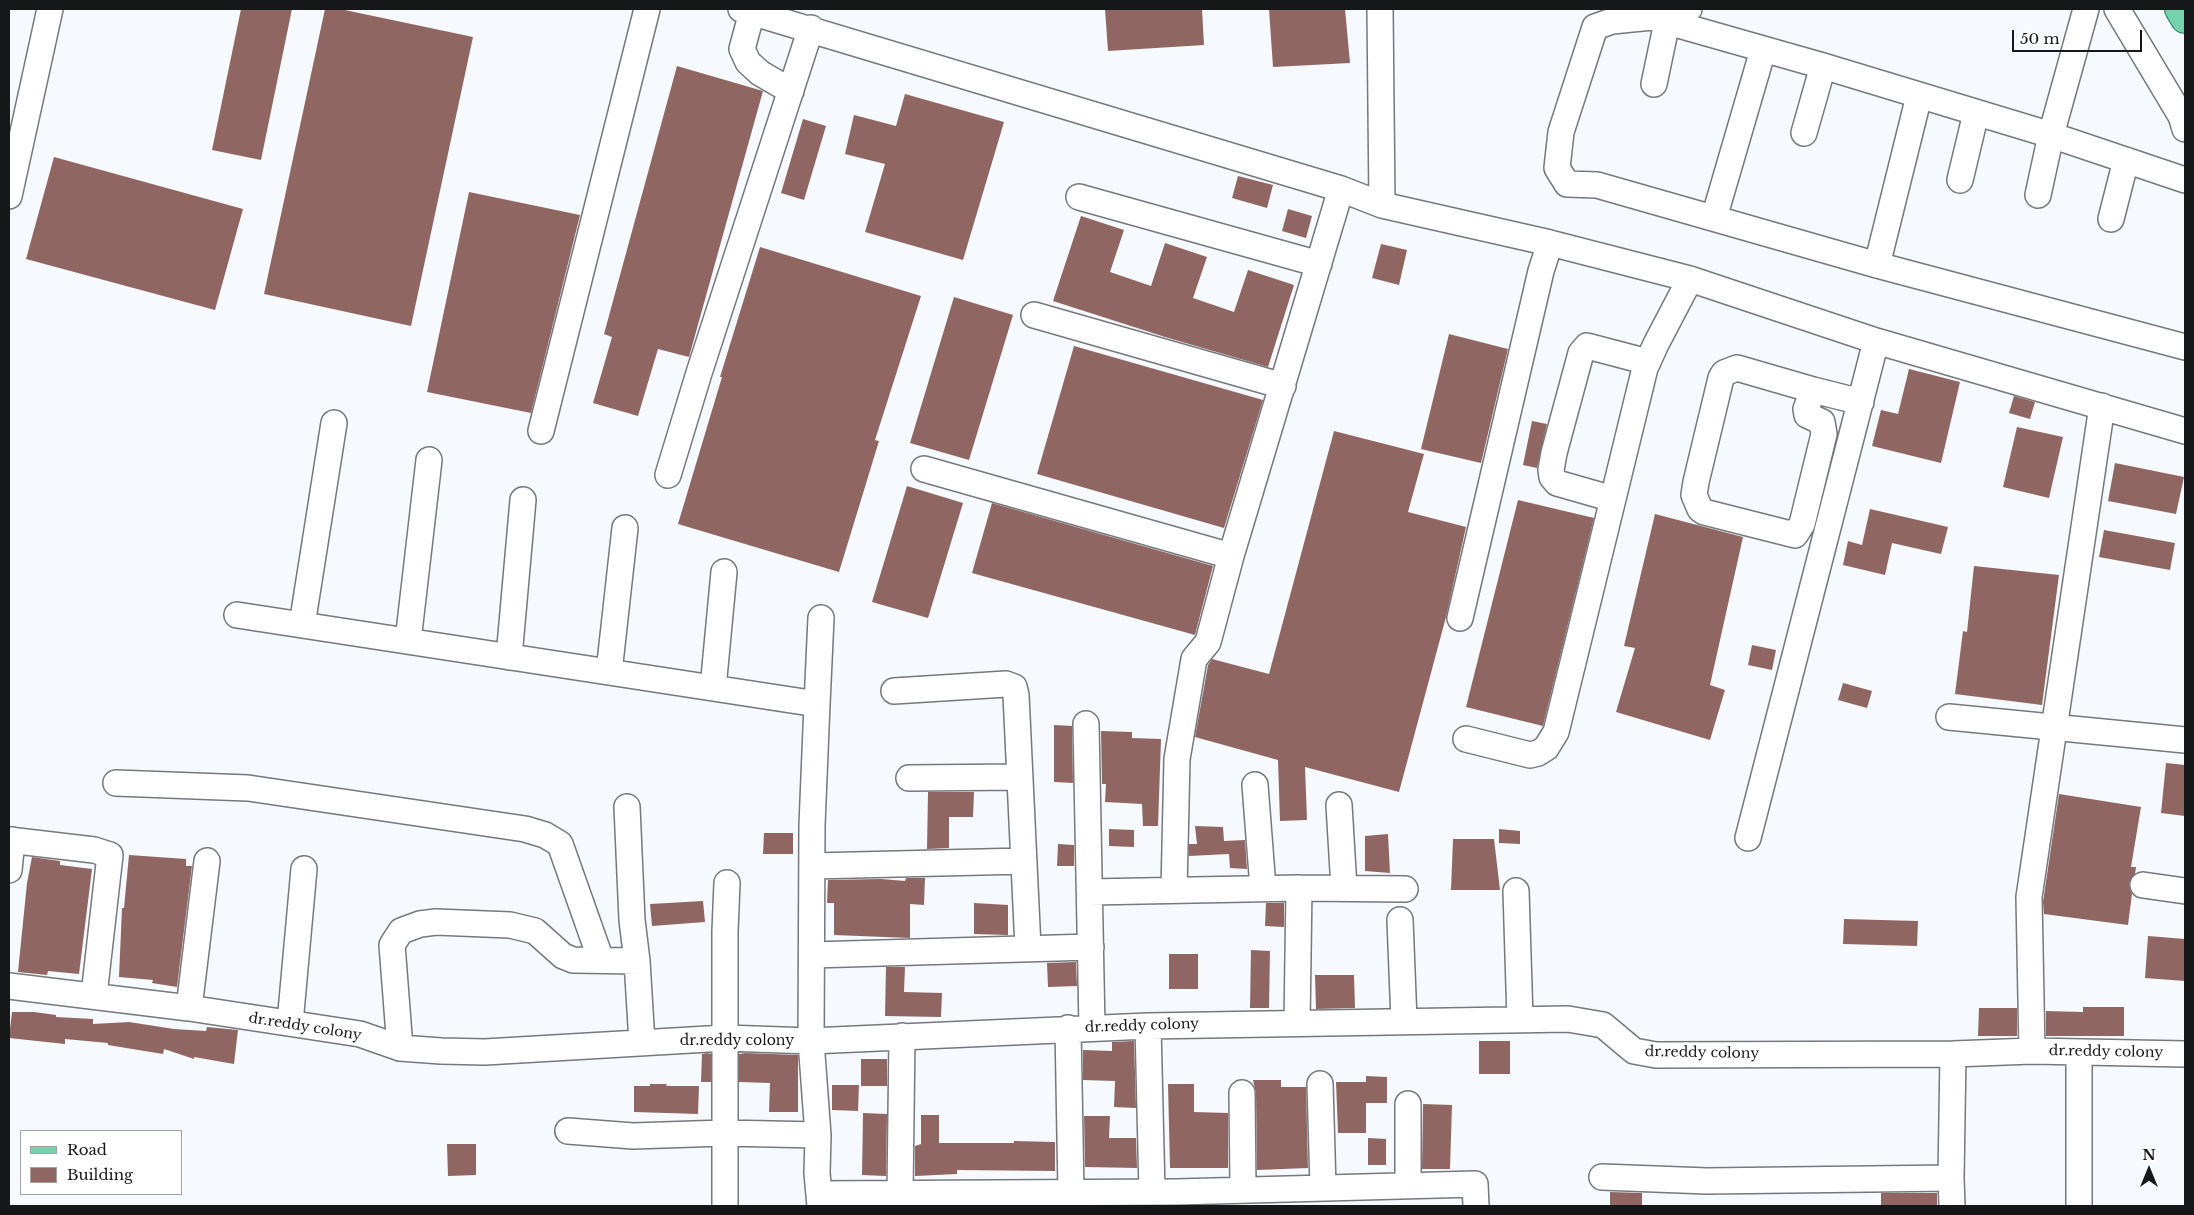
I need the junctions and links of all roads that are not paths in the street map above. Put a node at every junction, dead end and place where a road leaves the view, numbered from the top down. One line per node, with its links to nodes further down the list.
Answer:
1 (50, 9): 26 (street)
2 (648, 9): 44 (street)
3 (1380, 9): 28 (street)
4 (1689, 9): 10 (street)
5 (2086, 9): 20 (street)
6 (2117, 9): 18 (street)
7 (2179, 9): 9 (main road)
8 (747, 10): 11 (street); 15 (street)
9 (2185, 19)
10 (1660, 20): 12 (street); 14 (street); 29 (street)
11 (812, 28): 15 (street); 24 (street)
12 (1763, 50): 13 (street); 29 (street)
13 (1823, 66): 16 (street); 19 (street)
14 (1654, 84)
15 (791, 91): 48 (street)
16 (1919, 96): 17 (street); 33 (street)
17 (1976, 112): 20 (street); 22 (street)
18 (2185, 129)
19 (1804, 133)
20 (2051, 135): 21 (street); 25 (street)
21 (2126, 160): 23 (street); 30 (street)
22 (1960, 180)
23 (2185, 180)
24 (1341, 189): 28 (street); 32 (street)
25 (2038, 195)
26 (9, 196)
27 (1079, 197): 32 (street)
28 (1382, 205): 31 (street)
29 (1714, 218): 33 (street)
30 (2111, 219)
31 (1550, 243): 34 (street); 56 (street)
32 (1319, 264): 39 (street)
33 (1876, 265): 37 (street)
34 (1690, 280): 36 (street); 38 (street)
35 (1034, 315): 39 (street)
36 (1876, 341): 41 (street); 42 (street)
37 (2185, 347)
38 (1648, 362): 49 (street); 49 (street)
39 (1283, 386): 52 (street)
40 (1813, 390): 40 (street); 41 (street)
41 (1860, 402): 75 (street)
42 (2102, 406): 45 (street); 66 (street)
43 (334, 422): 57 (street)
44 (541, 431)
45 (2185, 431)
46 (429, 460): 58 (street)
47 (924, 468): 52 (street)
48 (668, 475)
49 (1613, 499): 67 (street)
50 (523, 500): 59 (street)
51 (624, 528): 60 (street)
52 (1232, 556): 88 (street)
53 (724, 572): 61 (street)
54 (237, 615): 57 (street)
55 (821, 618): 63 (street)
56 (1460, 618)
57 (302, 625): 58 (street)
58 (408, 641): 59 (street)
59 (509, 657): 60 (street)
60 (609, 672): 61 (street)
61 (713, 688): 63 (street)
62 (894, 691): 69 (street)
63 (817, 704): 79 (street)
64 (1949, 717): 66 (street)
65 (1086, 724): 91 (street)
66 (2055, 729): 68 (street); 112 (street)
67 (1466, 738)
68 (2185, 740)
69 (1019, 777): 70 (street); 78 (street)
70 (909, 778)
71 (116, 783): 96 (street)
72 (1255, 785): 84 (street)
73 (1339, 805): 86 (street)
74 (627, 807): 97 (street)
75 (1748, 838)
76 (10, 840): 80 (street); 99 (street)
77 (207, 861): 100 (street)
78 (1024, 861): 79 (street); 93 (street)
79 (812, 866): 95 (street)
80 (9, 870)
81 (304, 870): 103 (street)
82 (727, 883): 108 (street)
83 (2143, 885): 90 (street)
84 (1263, 888): 85 (street); 88 (street)
85 (1299, 888): 86 (street); 104 (street)
86 (1344, 888): 87 (street)
87 (1405, 889)
88 (1174, 890): 91 (street)
89 (1516, 891): 101 (street)
90 (2185, 891)
91 (1090, 892): 94 (street)
92 (1400, 920): 102 (street)
93 (1028, 948): 94 (street); 95 (street)
94 (1091, 948): 106 (street)
95 (812, 955): 109 (street)
96 (601, 960): 97 (street); 111 (street)
97 (637, 961): 110 (street)
98 (9, 986): 99 (street, dr.reddy colony)
99 (94, 995): 100 (street, dr.reddy colony)
100 (189, 1008): 103 (street, dr.reddy colony)
101 (1520, 1019): 102 (street, dr.reddy colony); 114 (street, dr.reddy colony)
102 (1404, 1021): 104 (street, dr.reddy colony)
103 (290, 1023): 111 (street, dr.reddy colony)
104 (1297, 1023): 105 (street, dr.reddy colony)
105 (1148, 1026): 106 (street, dr.reddy colony); 129 (street)
106 (1080, 1028): 107 (street, dr.reddy colony); 127 (street)
107 (902, 1036): 109 (street, dr.reddy colony); 128 (street)
108 (725, 1038): 109 (street, dr.reddy colony); 110 (street, dr.reddy colony); 120 (street)
109 (811, 1041): 121 (street)
110 (642, 1043): 111 (street, dr.reddy colony)
111 (400, 1048)
112 (2032, 1051): 113 (street, dr.reddy colony); 114 (street, dr.reddy colony)
113 (2080, 1052): 115 (street, dr.reddy colony); 135 (street)
114 (1953, 1054): 123 (street)
115 (2185, 1054)
116 (1320, 1084): 125 (street)
117 (1242, 1093): 126 (street)
118 (1408, 1104): 124 (street)
119 (568, 1131): 120 (street)
120 (724, 1133): 121 (street); 132 (street)
121 (818, 1135): 130 (street)
122 (1602, 1177): 123 (street)
123 (1950, 1178): 134 (street)
124 (1408, 1185): 125 (street); 133 (street)
125 (1324, 1187): 126 (street)
126 (1242, 1190): 129 (street)
127 (1070, 1192): 129 (street); 131 (street)
128 (900, 1194): 130 (street); 131 (street)
129 (1168, 1196)
130 (819, 1200)
131 (972, 1200)
132 (726, 1206)
133 (1476, 1206)
134 (1952, 1206)
135 (2079, 1206)

